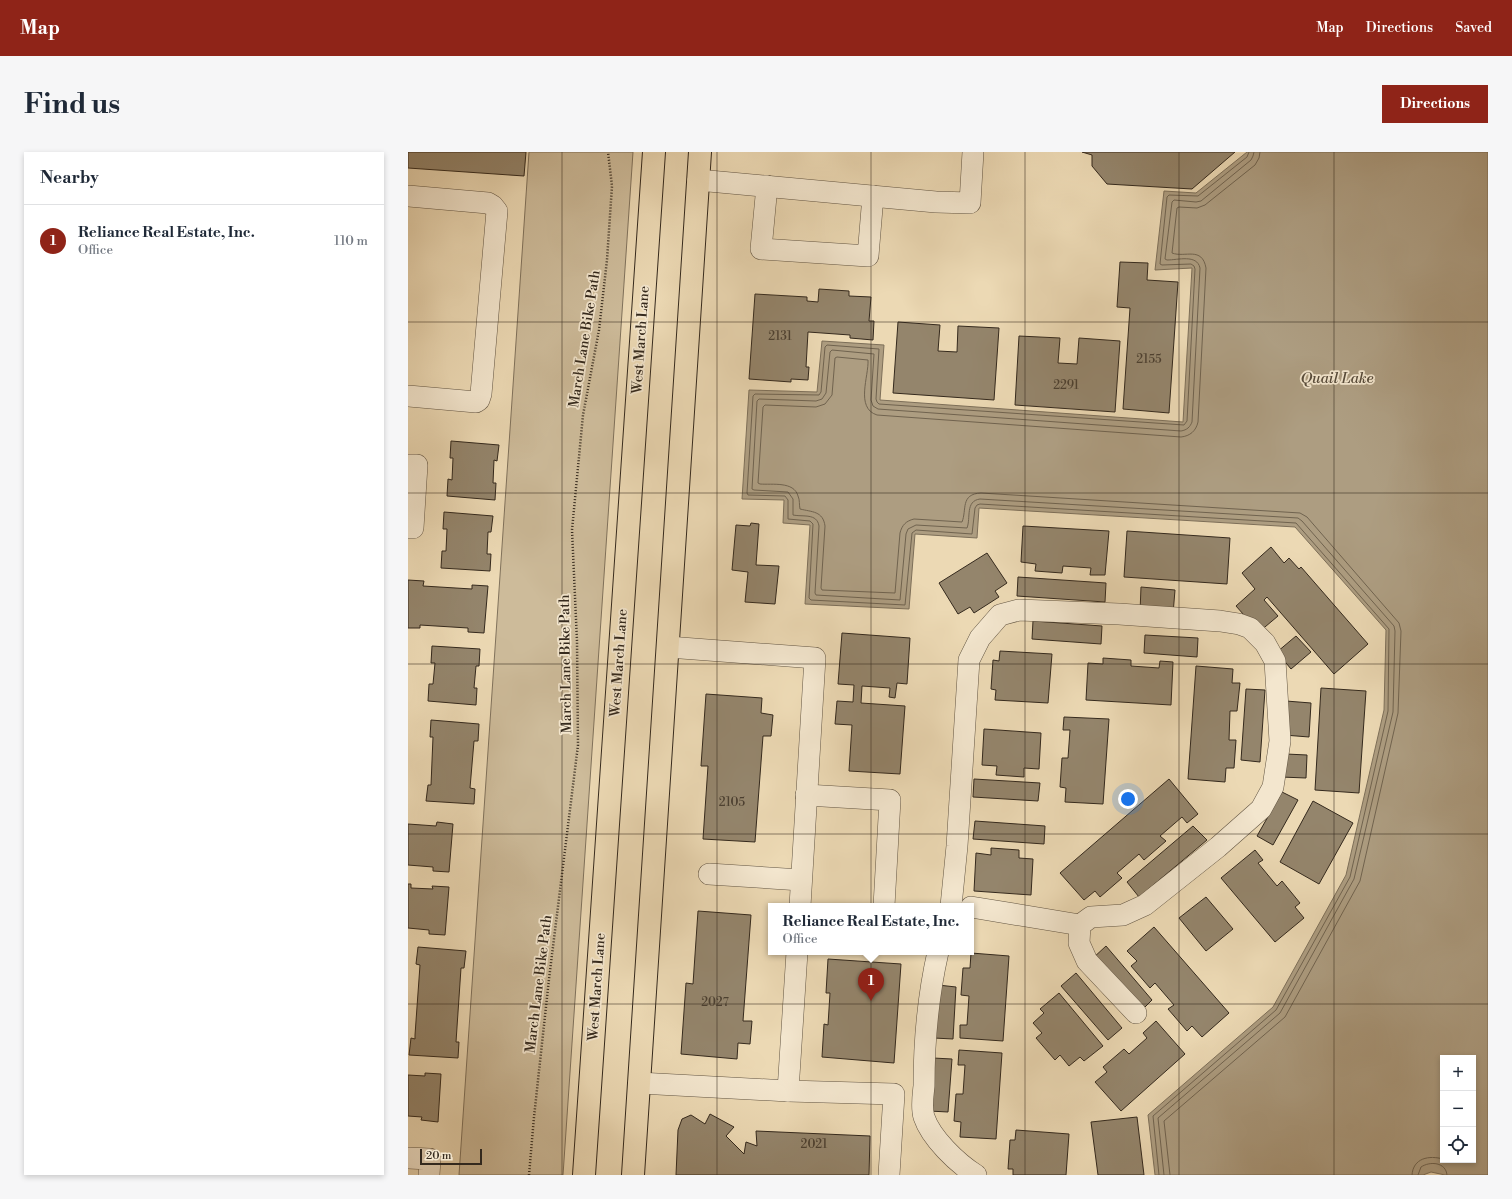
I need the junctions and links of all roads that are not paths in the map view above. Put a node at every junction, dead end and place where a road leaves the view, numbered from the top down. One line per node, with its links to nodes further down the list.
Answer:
1 (654, 152): 27 (main road, West March Lane)
2 (700, 152): 4 (main road)
3 (973, 152): 7 (street)
4 (698, 180): 5 (street); 11 (main road)
5 (767, 186): 7 (street); 7 (street)
6 (408, 196): 8 (street)
7 (873, 196)
8 (408, 396)
9 (408, 464): 10 (street)
10 (408, 528)
11 (668, 647): 12 (street); 23 (main road)
12 (806, 795): 14 (street); 16 (street)
13 (709, 874): 14 (street)
14 (801, 880): 15 (street)
15 (800, 903)
16 (884, 903)
17 (960, 903): 19 (street)
18 (974, 908): 19 (street)
19 (1080, 925): 22 (street)
20 (797, 955): 24 (street)
21 (937, 955): 30 (street)
22 (1136, 1012)
23 (639, 1083): 24 (street); 28 (main road)
24 (788, 1091): 29 (street)
25 (408, 1158): 26 (street)
26 (429, 1175)
27 (584, 1175)
28 (633, 1175)
29 (889, 1175)
30 (976, 1175)

